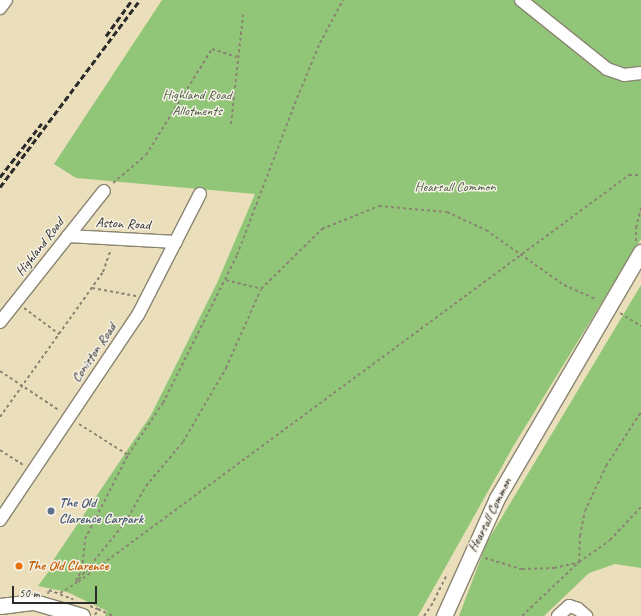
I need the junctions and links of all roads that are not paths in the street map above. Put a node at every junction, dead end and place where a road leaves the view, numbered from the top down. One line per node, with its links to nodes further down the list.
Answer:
1 (6, 0): 3 (street)
2 (521, 0): 4 (street)
3 (0, 8)
4 (641, 73)
5 (104, 191): 7 (street, Highland Road)
6 (200, 194): 8 (street, Coniston Road)
7 (68, 236): 8 (street, Aston Road); 10 (street, Highland Road)
8 (176, 242): 11 (street, Coniston Road)
9 (641, 252): 14 (main road, Hearsall Common)
10 (0, 322)
11 (0, 520)
12 (0, 606): 13 (main road)
13 (77, 615)
14 (444, 616)
15 (558, 616): 16 (street)
16 (586, 616)

